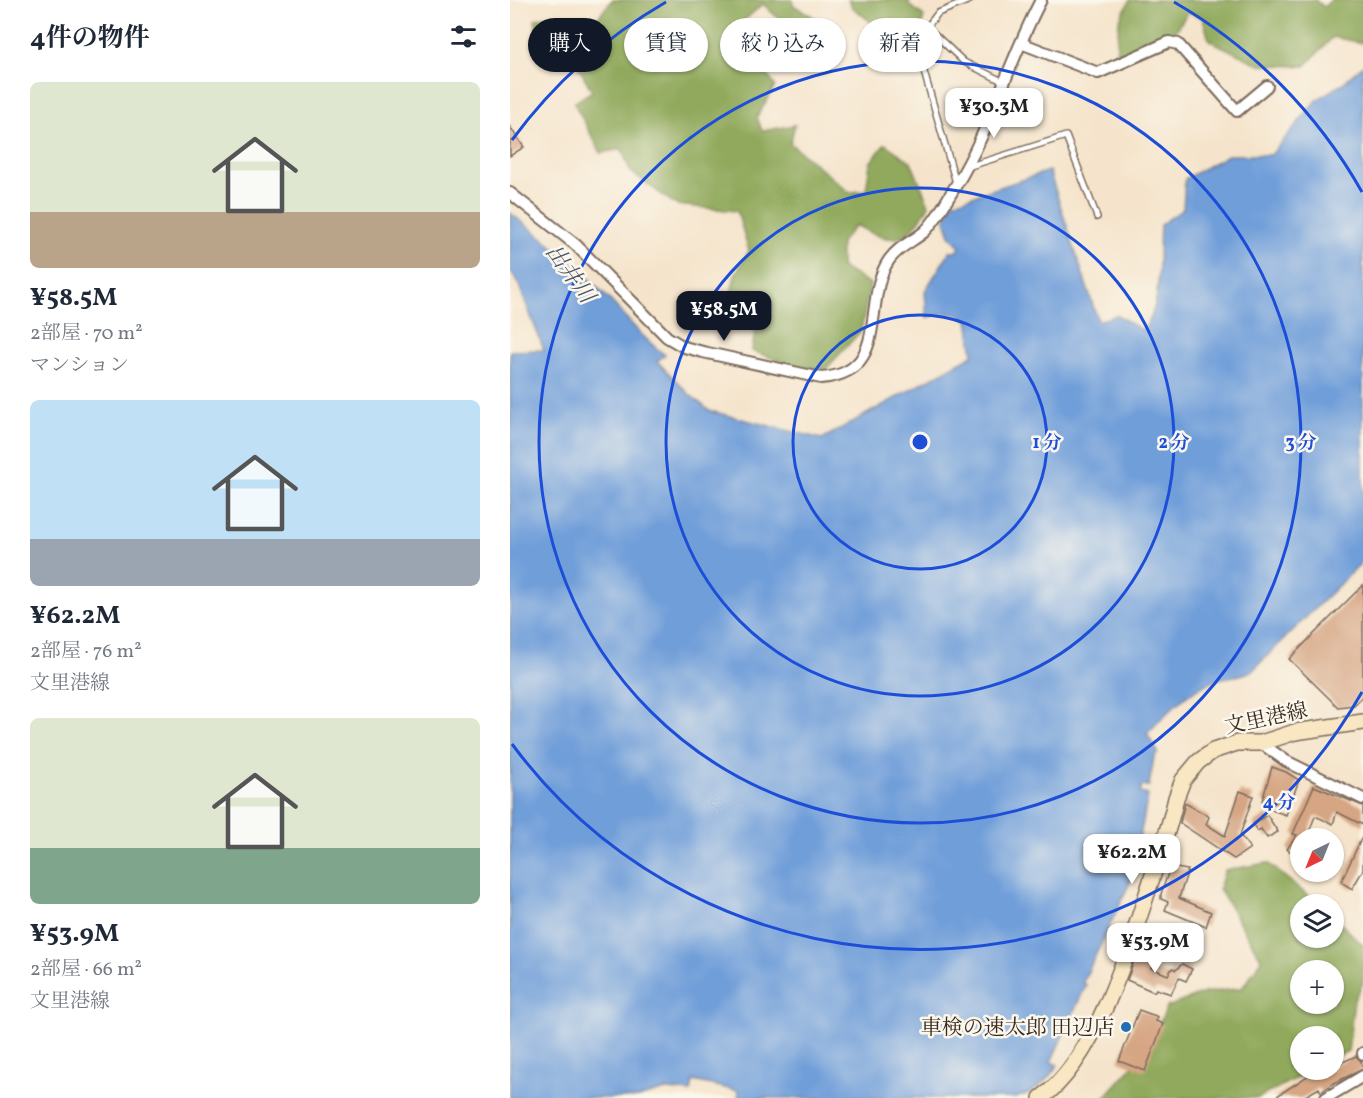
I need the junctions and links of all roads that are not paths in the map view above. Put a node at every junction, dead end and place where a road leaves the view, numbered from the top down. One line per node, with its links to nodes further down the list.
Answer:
1 (970, 0): 3 (lane)
2 (1041, 0): 5 (street)
3 (934, 18)
4 (942, 41): 7 (lane)
5 (1021, 43): 7 (street); 8 (street)
6 (924, 72): 10 (lane)
7 (1005, 83): 9 (street)
8 (1267, 86)
9 (965, 168): 10 (street); 12 (lane)
10 (957, 184): 11 (street)
11 (510, 193)
12 (1097, 217)
13 (1363, 722): 14 (main road, 文里港線)
14 (1261, 743): 15 (street); 17 (main road, 文里港線)
15 (1363, 799)
16 (1363, 1076): 18 (street)
17 (1041, 1098)
18 (1326, 1098)

